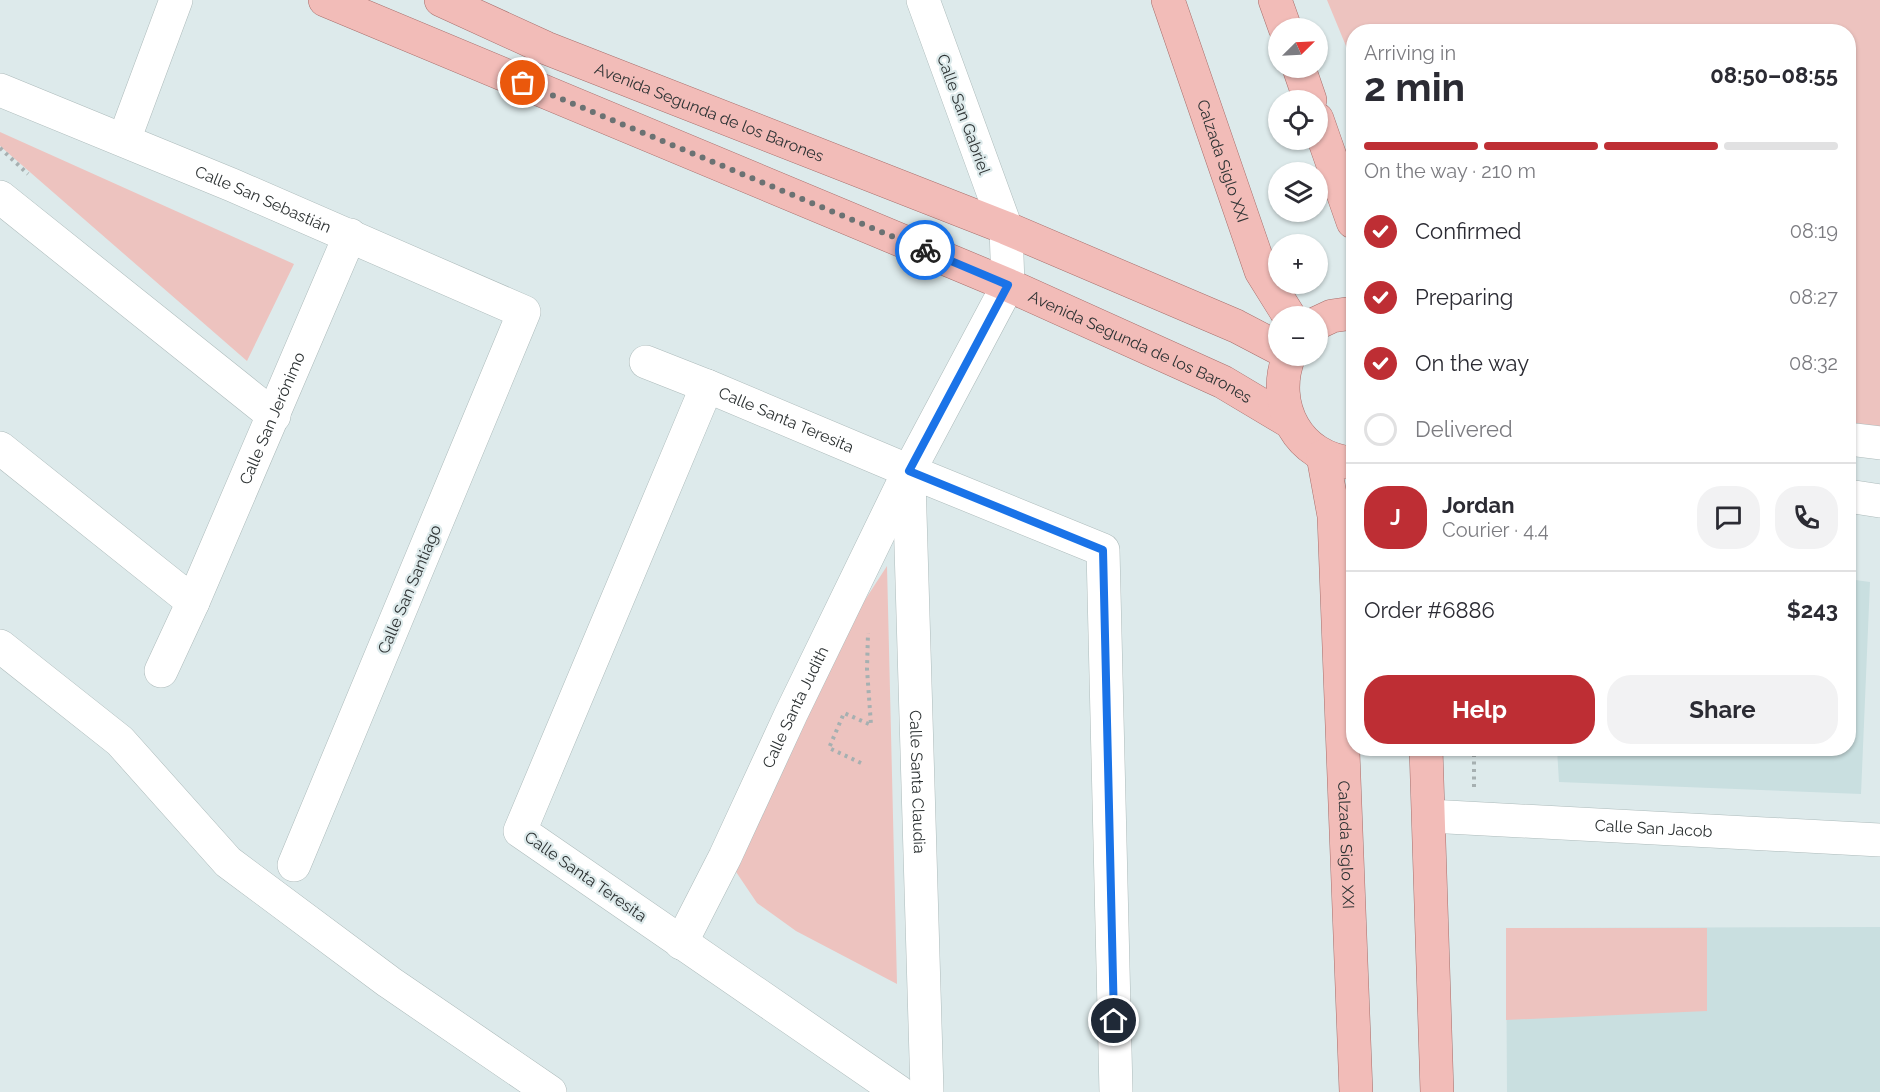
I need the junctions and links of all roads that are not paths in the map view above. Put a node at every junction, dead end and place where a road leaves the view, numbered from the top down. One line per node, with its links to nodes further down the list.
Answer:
1 (176, 0): 9 (street)
2 (325, 0): 15 (main road, Avenida Segunda de los Barones)
3 (441, 0): 13 (main road, Avenida Segunda de los Barones)
4 (923, 0): 13 (street, Calle San Gabriel)
5 (1168, 0): 16 (main road, Calzada Siglo XXI)
6 (1275, 0): 7 (main road)
7 (1281, 18)
8 (0, 90): 9 (street, Calle San Sebastián)
9 (124, 140): 14 (street, Calle San Sebastián)
10 (1328, 150): 12 (main road)
11 (0, 197): 24 (street)
12 (1346, 202)
13 (1006, 228): 15 (street, Calle San Gabriel); 20 (main road, Avenida Segunda de los Barones)
14 (350, 235): 17 (street, Calle San Sebastián); 24 (street, Calle San Jerónimo)
15 (1008, 285): 25 (main road, Avenida Segunda de los Barones); 30 (street, Calle Santa Judith)
16 (1283, 306)
17 (524, 312): 39 (street, Calle San Santiago)
18 (1346, 314): 19 (main road)
19 (1328, 318)
20 (1268, 343)
21 (646, 362): 23 (street)
22 (1285, 366): 25 (main road)
23 (707, 387): 30 (street, Calle Santa Teresita); 40 (street, Calle Santa Teresita)
24 (274, 416): 33 (street, Calle San Jerónimo)
25 (1290, 422): 29 (main road)
26 (1856, 440): 27 (street)
27 (1880, 443)
28 (0, 448): 33 (street)
29 (1338, 460): 45 (main road, Calzada Siglo XXI)
30 (909, 471): 40 (street, Calle Santa Judith); 43 (street, Calle Santa Claudia); 44 (street, Calle Santa Teresita)
31 (1856, 497): 32 (street)
32 (1880, 501)
33 (194, 602): 35 (street, Calle San Jerónimo)
34 (0, 646): 41 (street)
35 (162, 671)
36 (1426, 756): 37 (main road)
37 (1429, 816): 38 (street, Calle San Jacob); 46 (main road)
38 (1880, 840)
39 (294, 865)
40 (681, 943): 42 (street, Calle Santa Teresita)
41 (550, 1092)
42 (899, 1092)
43 (927, 1092)
44 (1116, 1092)
45 (1356, 1092)
46 (1437, 1092)

